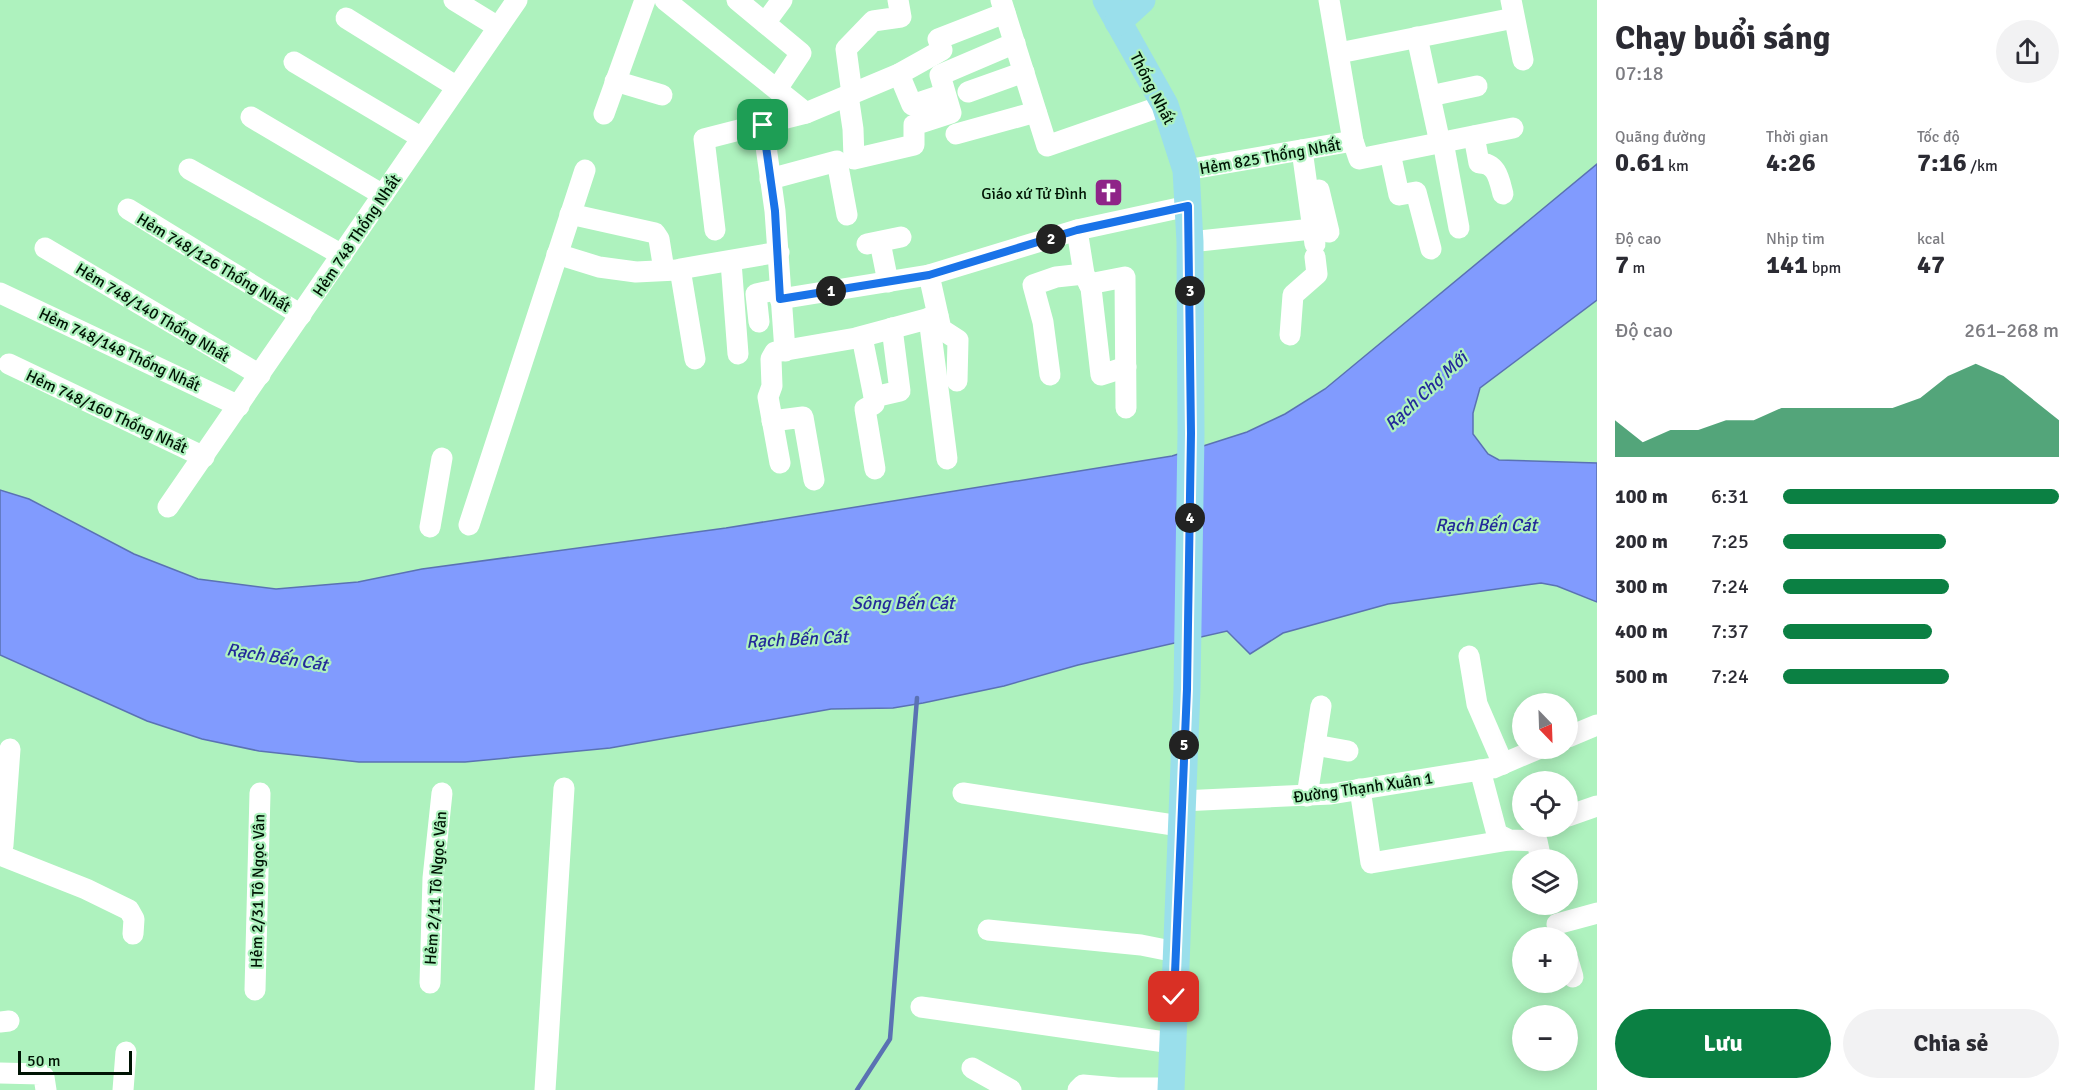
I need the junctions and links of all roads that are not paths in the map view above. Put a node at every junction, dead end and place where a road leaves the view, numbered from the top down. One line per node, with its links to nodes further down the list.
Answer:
1 (454, 0): 15 (street)
2 (517, 0): 15 (street, Hẻm 748 Thống Nhất)
3 (645, 0): 23 (street)
4 (665, 0): 26 (street)
5 (736, 0): 14 (street)
6 (782, 0): 14 (street)
7 (898, 0): 28 (street)
8 (1142, 0): 12 (main road)
9 (1329, 0): 18 (street)
10 (1003, 7): 17 (street); 22 (street)
11 (1512, 9): 16 (street); 19 (street)
12 (1112, 11): 32 (main road, Thống Nhất)
13 (346, 18): 25 (street)
14 (765, 23): 26 (street)
15 (498, 27): 25 (street, Hẻm 748 Thống Nhất)
16 (1417, 37): 18 (street); 31 (street)
17 (1015, 44): 21 (street); 29 (street)
18 (1339, 53): 42 (street)
19 (1523, 60)
20 (294, 62): 41 (street)
21 (1024, 72): 27 (street); 33 (street)
22 (899, 74): 28 (street); 29 (street)
23 (615, 81): 30 (street); 35 (street)
24 (1477, 86): 31 (street)
25 (457, 87): 41 (street, Hẻm 748 Thống Nhất)
26 (777, 89): 34 (street)
27 (968, 92)
28 (850, 94): 29 (street); 34 (street)
29 (945, 94)
30 (662, 95)
31 (1430, 96): 43 (street)
32 (1165, 105): 33 (street); 48 (main road, Thống Nhất)
33 (1036, 112): 39 (street)
34 (806, 113): 37 (street)
35 (603, 114)
36 (251, 117): 51 (street)
37 (763, 125): 49 (street); 57 (street)
38 (1513, 128): 40 (street)
39 (956, 134)
40 (1474, 136): 43 (street); 50 (street)
41 (423, 138): 51 (street, Hẻm 748 Thống Nhất)
42 (1353, 141): 44 (street, Hẻm 825 Thống Nhất); 45 (street)
43 (1442, 143): 45 (street); 56 (street)
44 (1306, 150): 48 (street, Hẻm 825 Thống Nhất); 60 (street)
45 (1390, 153): 63 (street)
46 (189, 170): 66 (street)
47 (585, 170): 54 (street)
48 (1186, 171): 52 (main road, Thống Nhất)
49 (770, 179): 55 (street); 64 (street)
50 (1503, 194)
51 (383, 195): 66 (street, Hẻm 748 Thống Nhất)
52 (1188, 206): 58 (street); 61 (main road, Thống Nhất)
53 (128, 209): 74 (street, Hẻm 748/126 Thống Nhất)
54 (570, 214): 65 (street); 68 (street)
55 (848, 215)
56 (1459, 228)
57 (715, 230)
58 (1077, 230): 69 (street); 70 (street)
59 (901, 237): 71 (street)
60 (1318, 240): 61 (street); 78 (street)
61 (1190, 242): 119 (main road, Thống Nhất)
62 (45, 248): 85 (street, Hẻm 748/140 Thống Nhất)
63 (1431, 249)
64 (778, 252): 67 (street); 73 (street)
65 (557, 254): 68 (street); 99 (street)
66 (342, 255): 74 (street, Hẻm 748 Thống Nhất)
67 (731, 262): 68 (street); 81 (street)
68 (672, 270): 82 (street)
69 (929, 275): 71 (street); 75 (street)
70 (1087, 279): 84 (street); 84 (street); 86 (street)
71 (888, 282): 73 (street)
72 (0, 293): 89 (street, Hẻm 748/148 Thống Nhất)
73 (780, 294): 76 (street); 80 (street)
74 (301, 315): 85 (street, Hẻm 748 Thống Nhất)
75 (933, 317): 77 (street); 87 (street); 93 (street)
76 (759, 321)
77 (892, 328): 79 (street); 88 (street)
78 (1290, 335)
79 (862, 337): 80 (street); 88 (street)
80 (785, 351): 91 (street)
81 (738, 354)
82 (695, 359)
83 (9, 364): 94 (street, Hẻm 748/160 Thống Nhất)
84 (1126, 367): 90 (street)
85 (260, 375): 89 (street, Hẻm 748 Thống Nhất)
86 (1050, 375)
87 (957, 381)
88 (874, 397): 96 (street)
89 (239, 406): 94 (street, Hẻm 748 Thống Nhất)
90 (1126, 408)
91 (772, 421): 95 (street); 97 (street)
92 (442, 458): 100 (street)
93 (947, 459)
94 (200, 463): 98 (street, Hẻm 748 Thống Nhất)
95 (780, 463)
96 (875, 469)
97 (814, 480)
98 (168, 507)
99 (469, 525)
100 (430, 527)
101 (1470, 656): 109 (street)
102 (1321, 705): 105 (street)
103 (1597, 725): 104 (street)
104 (1578, 733)
105 (1315, 745): 107 (street); 116 (street)
106 (10, 749): 124 (street)
107 (1348, 751)
108 (1515, 759): 109 (street, Đường Thạnh Xuân 1)
109 (1503, 764): 110 (street, Đường Thạnh Xuân 1)
110 (1480, 770): 112 (street, Đường Thạnh Xuân 1); 120 (street)
111 (564, 788): 140 (street)
112 (1360, 789): 116 (street, Đường Thạnh Xuân 1); 121 (street)
113 (260, 793): 131 (street, Hẻm 2/31 Tô Ngọc Vân)
114 (442, 793): 130 (street, Hẻm 2/11 Tô Ngọc Vân)
115 (963, 793): 119 (street, Đường Thạnh Xuân 1)
116 (1307, 796): 119 (street, Đường Thạnh Xuân 1)
117 (1597, 806): 118 (street)
118 (1578, 813)
119 (1181, 814): 129 (main road, Thống Nhất)
120 (1512, 835)
121 (1518, 837)
122 (1527, 837): 123 (street)
123 (1539, 849)
124 (0, 855): 128 (street)
125 (1597, 913): 126 (street)
126 (1557, 922)
127 (987, 930): 129 (street)
128 (133, 934)
129 (1176, 952): 133 (main road, Thống Nhất)
130 (430, 983)
131 (255, 990)
132 (921, 1007): 133 (street)
133 (1172, 1043): 137 (main road, Thống Nhất)
134 (126, 1052): 139 (street)
135 (972, 1068): 141 (street)
136 (0, 1073): 138 (street)
137 (1171, 1089): 142 (street)
138 (46, 1090)
139 (123, 1090)
140 (545, 1090)
141 (1011, 1090)
142 (1078, 1090)

